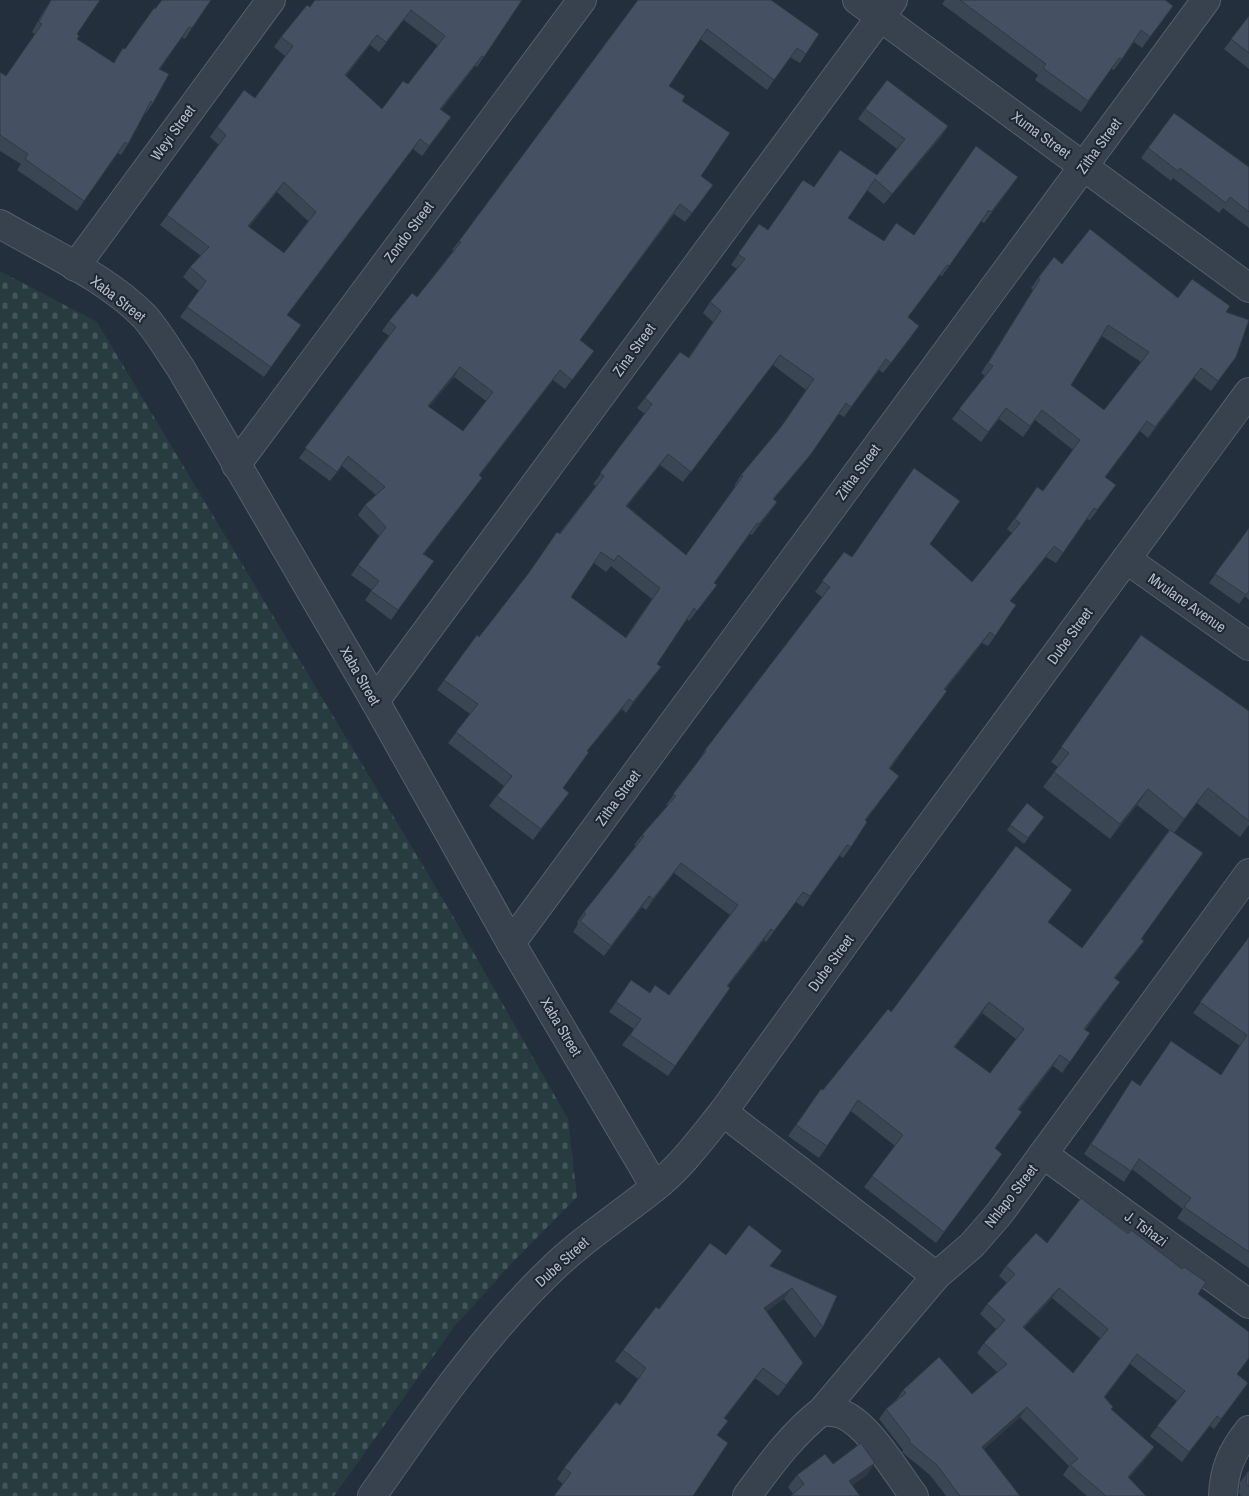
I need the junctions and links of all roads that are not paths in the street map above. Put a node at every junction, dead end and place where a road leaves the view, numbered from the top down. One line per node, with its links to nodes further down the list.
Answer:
1 (271, 0): 8 (street, Weyi Street)
2 (582, 0): 11 (street, Zondo Street)
3 (857, 0): 5 (street, Xuma Street)
4 (1206, 0): 6 (street, Zitha Street)
5 (886, 9): 6 (street, Xuma Street); 14 (street, Zina Street)
6 (1084, 166): 9 (street, Xuma Street); 16 (street, Zitha Street)
7 (0, 224): 8 (street, Xaba Street)
8 (75, 267): 11 (street, Xaba Street)
9 (1249, 288)
10 (1249, 392): 12 (street, Dube Street)
11 (236, 464): 14 (street, Xaba Street)
12 (1126, 559): 13 (street, Mvulane Avenue); 17 (street, Dube Street)
13 (1249, 646)
14 (375, 701): 16 (street, Xaba Street)
15 (1249, 874): 18 (street, Nhlapo Street)
16 (510, 943): 19 (street, Xaba Street)
17 (723, 1112): 19 (street, Dube Street); 20 (street)
18 (1044, 1154): 20 (street, Nhlapo Street); 21 (street, J. Tshazi)
19 (655, 1187): 24 (street, Dube Street)
20 (936, 1276): 22 (street, Nhlapo Street)
21 (1249, 1304)
22 (822, 1410): 25 (street, Nhlapo Street); 26 (street)
23 (1249, 1430): 27 (street)
24 (372, 1496)
25 (747, 1496)
26 (914, 1496)
27 (1223, 1496)

